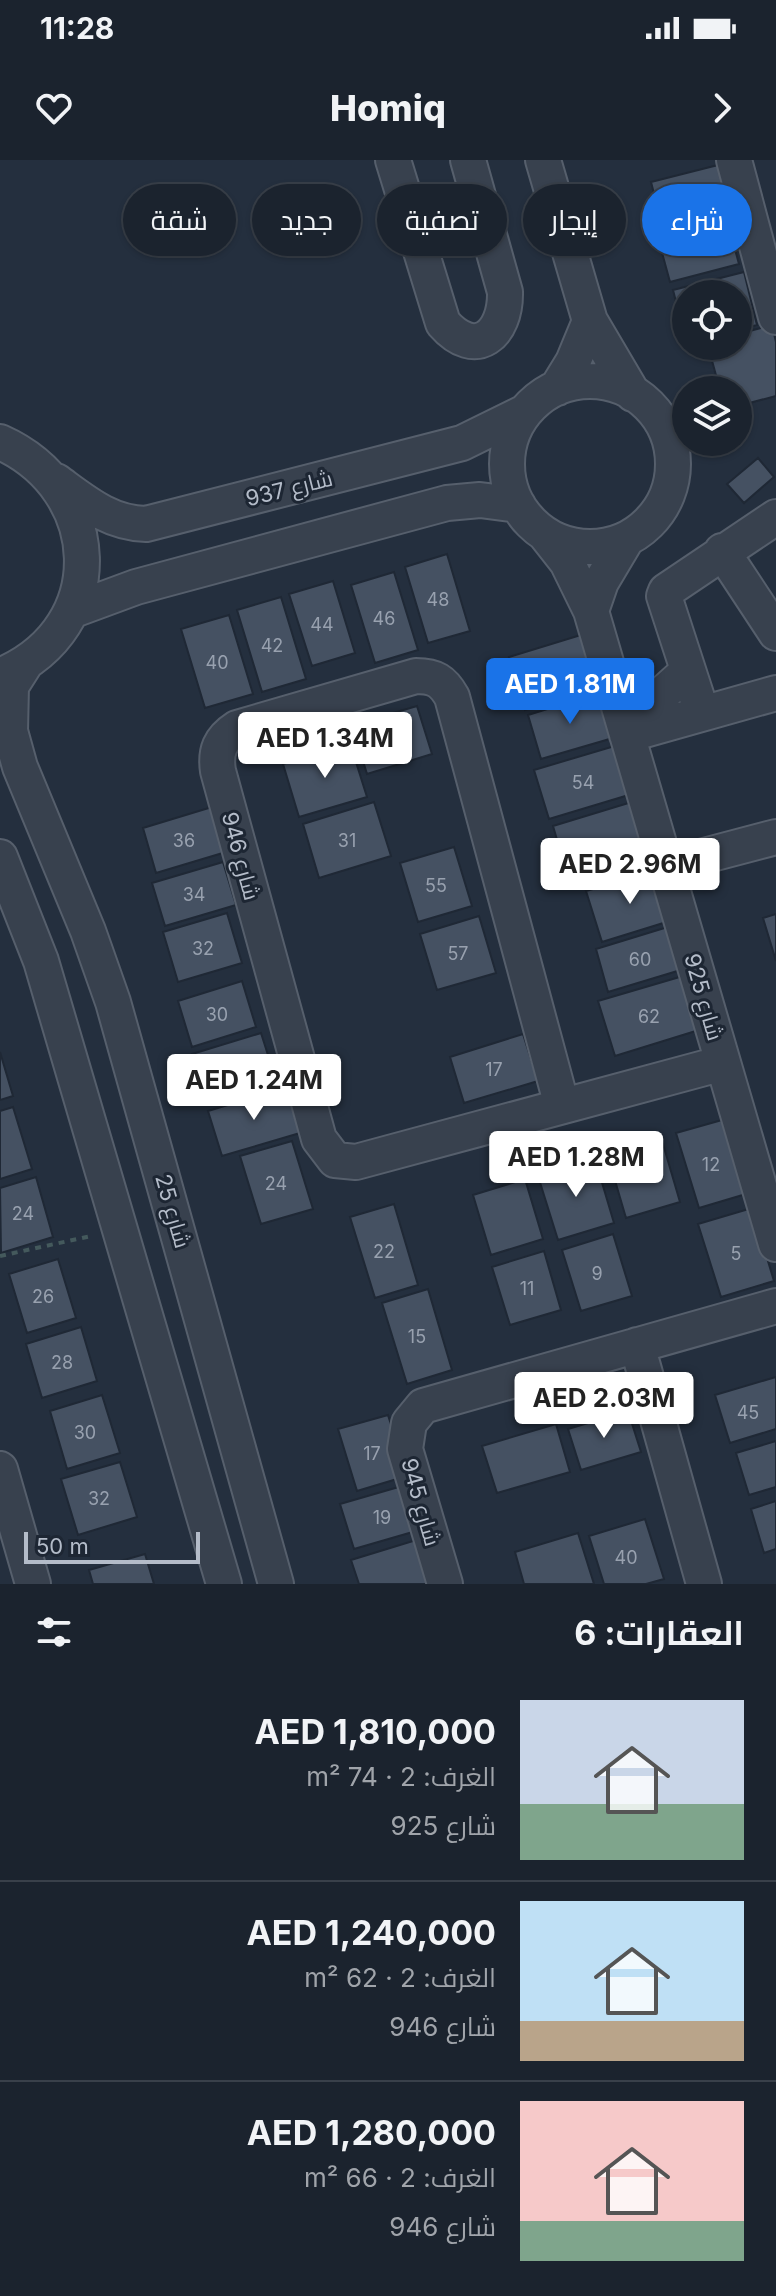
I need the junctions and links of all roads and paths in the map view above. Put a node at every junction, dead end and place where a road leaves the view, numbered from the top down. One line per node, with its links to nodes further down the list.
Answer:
1 (393, 160): 2 (street)
2 (468, 160)
3 (543, 160): 6 (street)
4 (734, 160): 5 (street)
5 (776, 317)
6 (590, 321): 7 (street); 8 (street)
7 (557, 388): 8 (street); 9 (street)
8 (633, 394): 16 (street)
9 (525, 412): 12 (street, شارع 937); 13 (street)
10 (0, 418): 11 (street)
11 (12, 448): 12 (street)
12 (56, 481): 18 (street)
13 (518, 505): 15 (street); 18 (street)
14 (776, 517): 17 (street)
15 (545, 534): 16 (street); 19 (street, شارع 925)
16 (626, 540): 19 (street)
17 (722, 551): 20 (street); 22 (street)
18 (71, 611): 21 (street)
19 (591, 611): 25 (street, شارع 925)
20 (776, 633)
21 (13, 670): 39 (street, شارع 25)
22 (688, 671): 24 (street); 25 (street)
23 (776, 693): 24 (street)
24 (702, 713): 25 (street)
25 (623, 722): 28 (street, شارع 925)
26 (776, 837): 28 (street)
27 (0, 857): 31 (street)
28 (666, 866): 29 (street, شارع 925)
29 (723, 1063): 30 (street, شارع 946); 32 (street, شارع 925)
30 (562, 1106): 30 (street, شارع 946)
31 (120, 1230): 33 (path); 38 (street)
32 (776, 1244)
33 (0, 1256)
34 (776, 1306): 35 (street, شارع 945)
35 (637, 1345): 40 (street, شارع 945); 41 (street)
36 (0, 1469): 37 (street)
37 (33, 1584)
38 (224, 1584)
39 (276, 1584)
40 (445, 1584)
41 (704, 1584)

